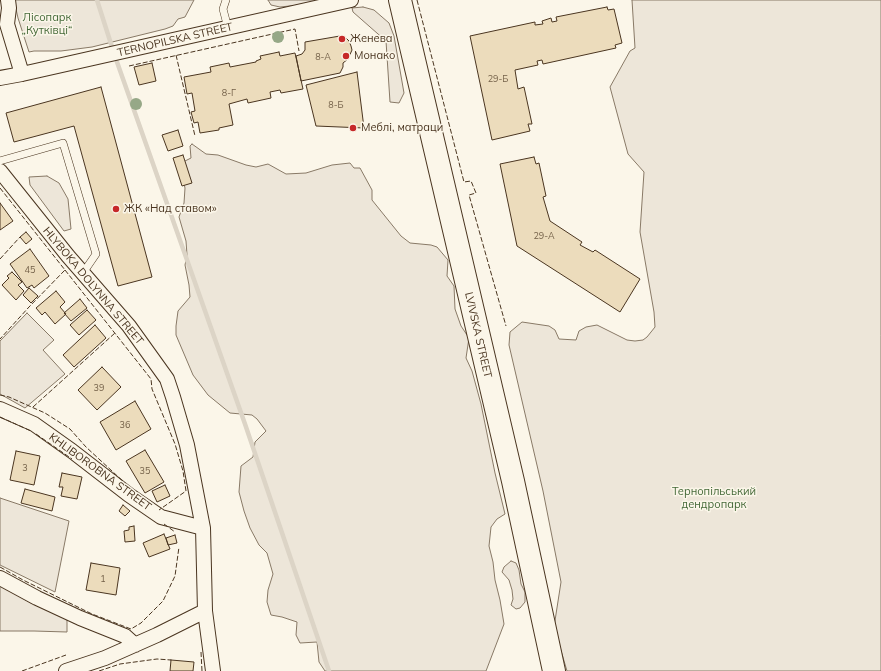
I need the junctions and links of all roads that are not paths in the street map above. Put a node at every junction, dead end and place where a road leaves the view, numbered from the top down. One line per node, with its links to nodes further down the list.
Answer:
1 (8, 0): 6 (street)
2 (226, 0): 5 (lane)
3 (351, 0): 5 (street, TERNOPILSKA STREET)
4 (400, 0): 18 (main road, LVIVSKA STREET)
5 (228, 28): 6 (street, TERNOPILSKA STREET)
6 (22, 74): 7 (street, TERNOPILSKA STREET)
7 (0, 78)
8 (0, 161): 10 (lane)
9 (0, 171): 10 (street, HLYBOKA DOLYNNA STREET)
10 (83, 273): 12 (street, HLYBOKA DOLYNNA STREET)
11 (0, 409): 12 (street, KHLIBOROBNA STREET)
12 (203, 528): 14 (street, HLYBOKA DOLYNNA STREET)
13 (0, 578): 15 (street)
14 (205, 611): 15 (street); 17 (street, HLYBOKA DOLYNNA STREET)
15 (135, 645): 16 (street)
16 (66, 671)
17 (213, 671)
18 (554, 671)

